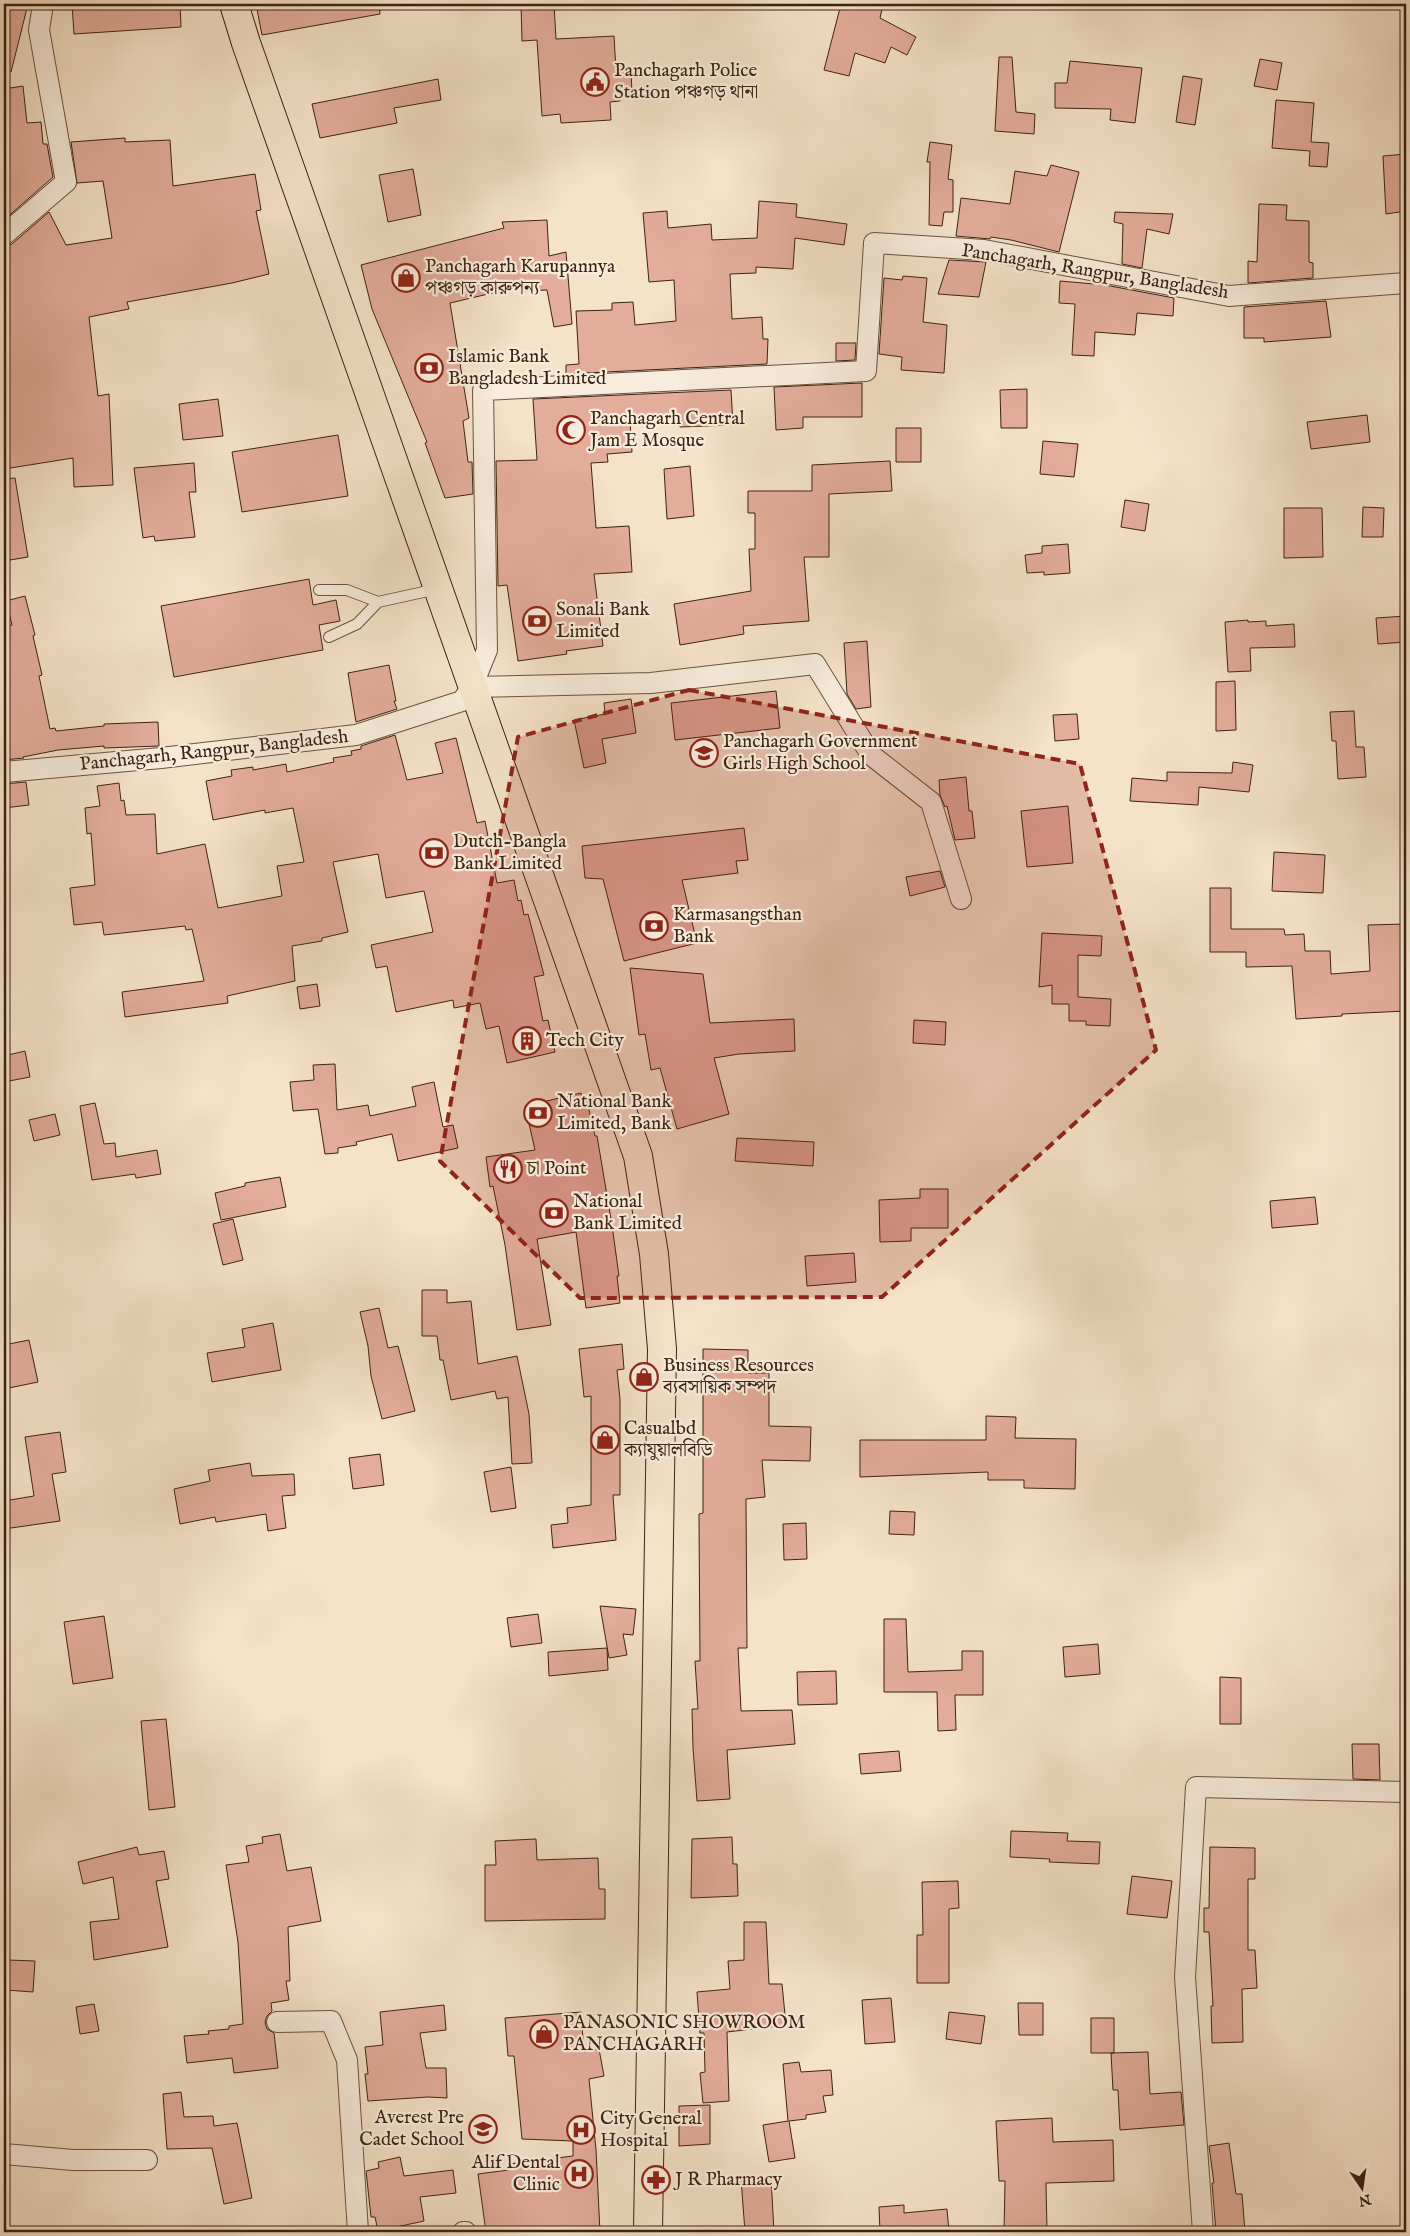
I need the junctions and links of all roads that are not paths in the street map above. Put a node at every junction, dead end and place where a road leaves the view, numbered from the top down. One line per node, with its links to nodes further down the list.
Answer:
1 (43, 4): 3 (street)
2 (234, 4): 5 (highway)
3 (4, 236)
4 (1406, 283): 9 (street, Panchagarh, Rangpur, Bangladesh)
5 (438, 588): 7 (lane); 9 (highway)
6 (319, 590): 7 (lane)
7 (378, 602): 8 (lane)
8 (329, 637)
9 (472, 687): 10 (street, Panchagarh, Rangpur, Bangladesh); 11 (street); 17 (highway)
10 (4, 772)
11 (961, 899)
12 (1406, 1792): 18 (street)
13 (278, 2022): 16 (street)
14 (4, 2154): 15 (street)
15 (147, 2160)
16 (358, 2232)
17 (648, 2232)
18 (1202, 2232)

